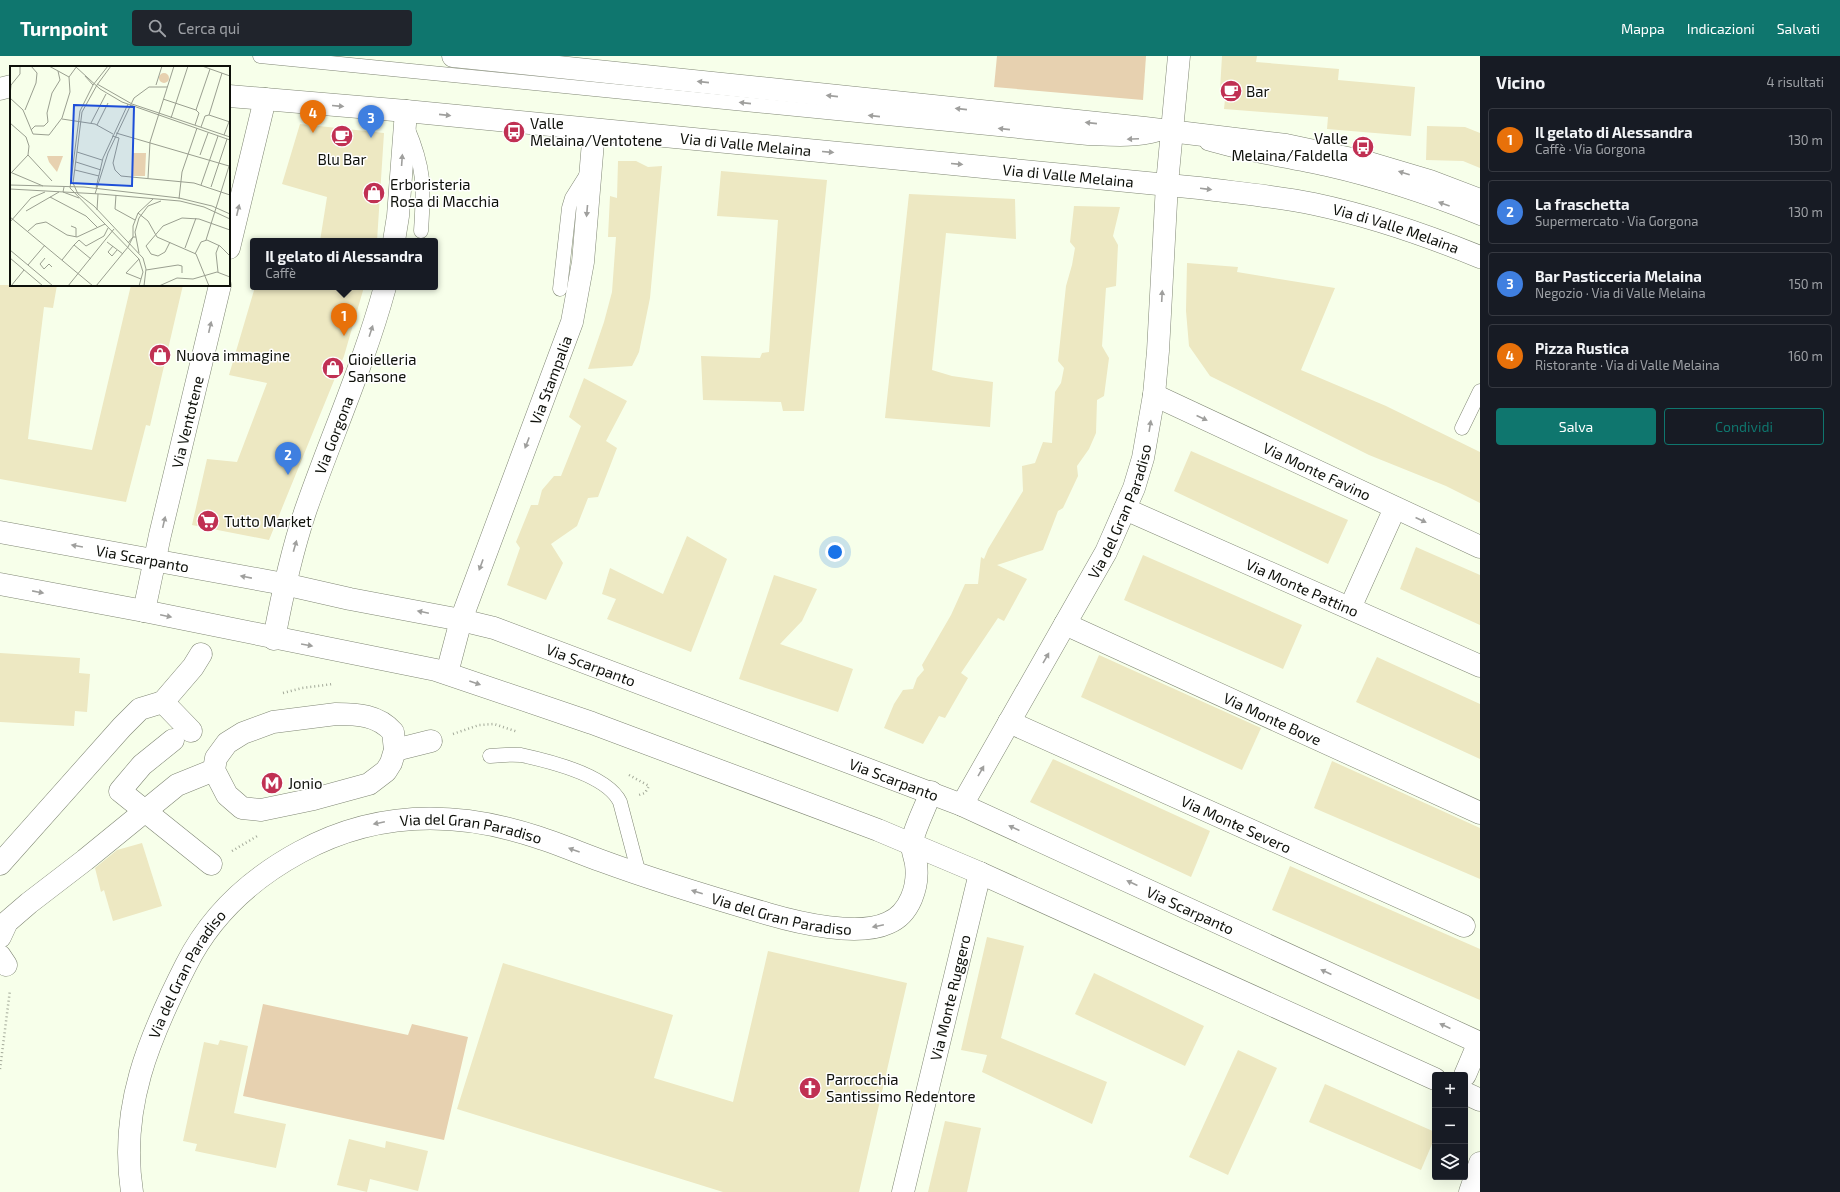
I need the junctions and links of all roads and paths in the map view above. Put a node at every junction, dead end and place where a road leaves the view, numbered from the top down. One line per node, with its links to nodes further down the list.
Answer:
1 (260, 56): 10 (lane, one-way to 1)
2 (453, 56): 10 (street, one-way to 2)
3 (1179, 56): 10 (street)
4 (10, 86): 5 (street)
5 (0, 88)
6 (230, 96): 7 (street, Via di Valle Melaina)
7 (265, 100): 8 (street, Via di Valle Melaina, one-way to 8); 17 (street, one-way to 7)
8 (406, 117): 9 (street, Via di Valle Melaina, one-way to 9); 15 (lane); 16 (street, one-way to 8)
9 (594, 130): 11 (street, Via Stampalia); 12 (street, Via di Valle Melaina, one-way to 12)
10 (1171, 131): 12 (street); 13 (street, one-way to 10); 14 (lane, one-way to 10)
11 (591, 168): 20 (lane); 34 (street, Via Stampalia, one-way to 34)
12 (1167, 184): 18 (street, Via di Valle Melaina, one-way to 18); 23 (street, Via del Gran Paradiso, one-way to 12)
13 (1480, 200)
14 (1480, 218)
15 (421, 232)
16 (394, 238)
17 (230, 244)
18 (1480, 257)
19 (220, 286): 29 (street, Via Ventotene, one-way to 19)
20 (560, 289)
21 (384, 290): 31 (street, Via Gorgona, one-way to 21)
22 (1480, 391): 24 (lane)
23 (1154, 395): 25 (street, Via Monte Favino, one-way to 25); 26 (street, Via del Gran Paradiso, one-way to 23)
24 (1462, 428)
25 (1395, 508): 28 (street, Via Monte Favino, one-way to 28); 32 (street)
26 (1125, 509): 32 (street, Via Monte Pattino); 35 (street, Via del Gran Paradiso)
27 (0, 532): 29 (street, Via Scarpanto, one-way to 27)
28 (1480, 547)
29 (155, 560): 31 (street, Via Scarpanto, one-way to 29); 33 (street, Via Ventotene)
30 (0, 584): 33 (street, one-way to 33)
31 (284, 584): 34 (street, Via Scarpanto, one-way to 31); 36 (street)
32 (1350, 608): 38 (street, Via Monte Pattino)
33 (144, 611): 36 (street, one-way to 36)
34 (461, 620): 39 (street, Via Stampalia); 46 (street, Via Scarpanto)
35 (1065, 624): 41 (street, Via del Gran Paradiso, one-way to 35); 49 (street, Via Monte Bove)
36 (274, 639): 39 (street, one-way to 39)
37 (201, 654): 40 (street)
38 (1480, 666)
39 (447, 673): 51 (street, one-way to 51)
40 (163, 702): 48 (street); 52 (street)
41 (1009, 722): 47 (street, Via del Gran Paradiso, one-way to 41); 56 (street, Via Monte Severo)
42 (431, 741): 43 (street)
43 (396, 750): 45 (street); 45 (street)
44 (490, 756): 55 (lane)
45 (214, 770): 48 (street)
46 (931, 792): 47 (street, Via Scarpanto); 51 (street)
47 (962, 805): 59 (street, Via Scarpanto, one-way to 47)
48 (144, 812): 53 (street); 57 (street)
49 (1480, 813)
50 (262, 833): 53 (path)
51 (911, 844): 54 (street); 55 (street, Via del Gran Paradiso, one-way to 55)
52 (0, 864)
53 (211, 864)
54 (980, 873): 62 (street); 67 (street, Via Monte Ruggero)
55 (639, 874): 66 (street, Via del Gran Paradiso, one-way to 66)
56 (1464, 926)
57 (0, 937)
58 (3, 961): 60 (path)
59 (1479, 1042): 61 (street)
60 (0, 1069)
61 (1466, 1072)
62 (1432, 1079)
63 (1468, 1094): 64 (street)
64 (1480, 1100)
65 (1480, 1163): 68 (street)
66 (132, 1192)
67 (903, 1192)
68 (1470, 1192)

